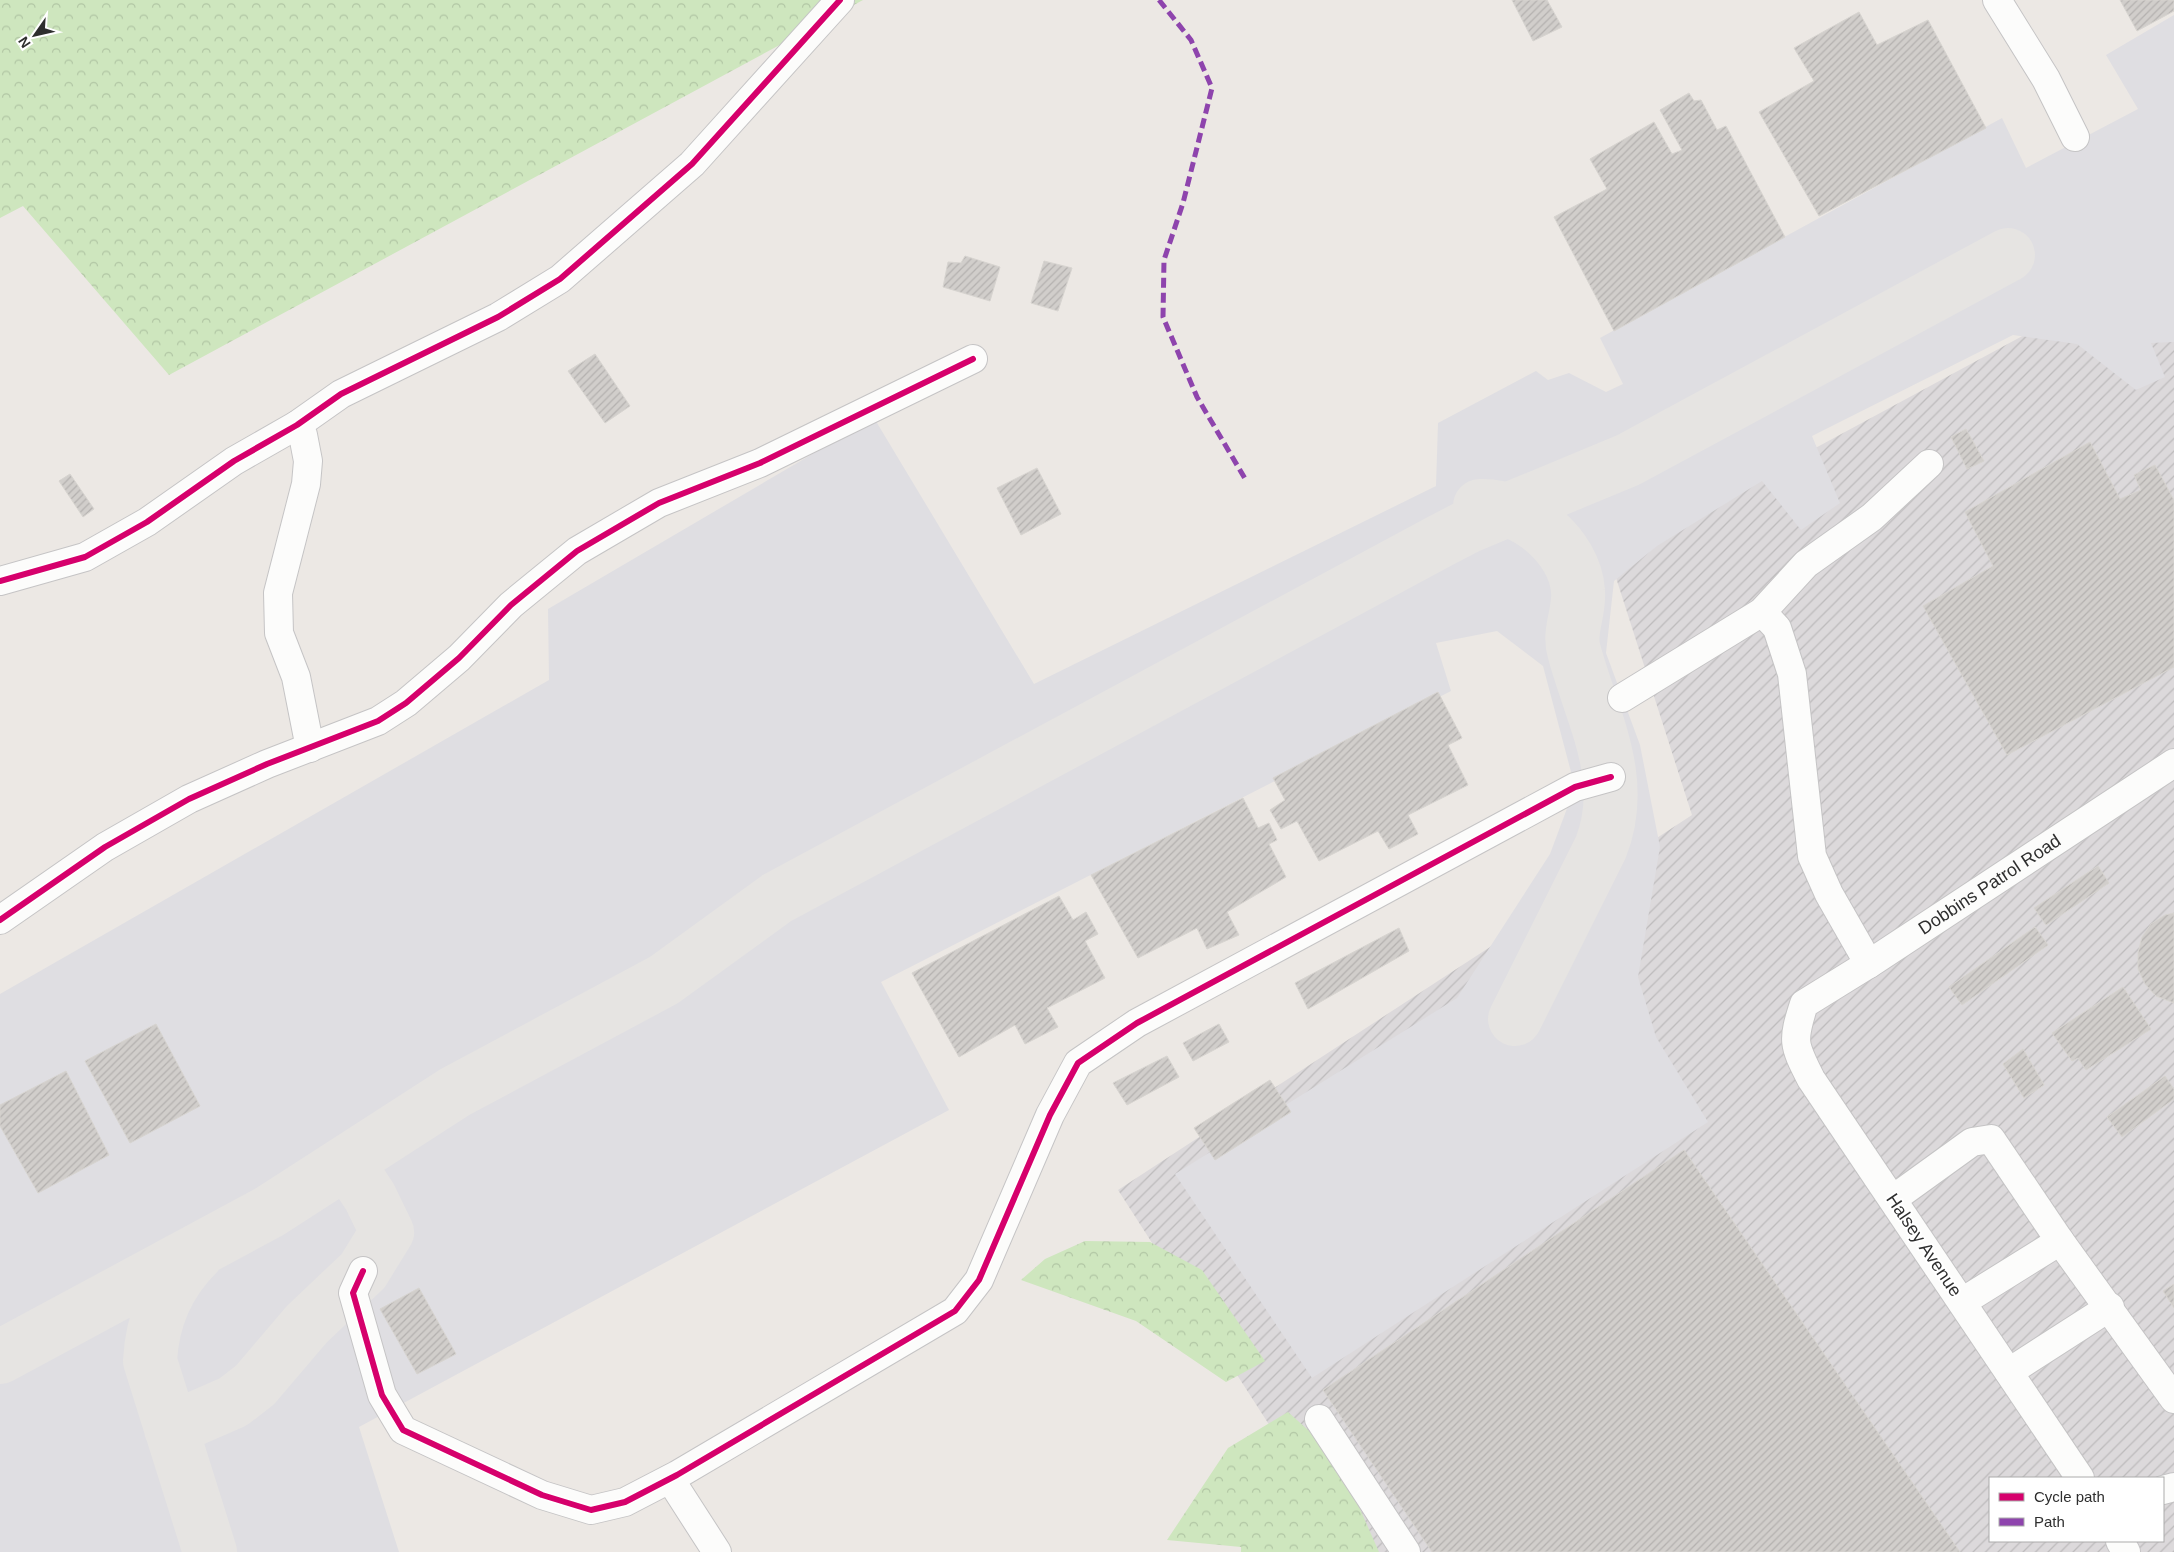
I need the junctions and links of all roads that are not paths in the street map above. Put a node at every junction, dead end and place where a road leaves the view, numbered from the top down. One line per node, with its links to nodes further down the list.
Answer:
1 (840, 0): 5 (street)
2 (1997, 0): 3 (street)
3 (2075, 137)
4 (973, 359): 10 (street)
5 (297, 425): 7 (street); 10 (street)
6 (1929, 464): 8 (street)
7 (0, 580)
8 (1762, 612): 9 (street); 14 (street)
9 (1622, 698)
10 (310, 748): 13 (street)
11 (2174, 763): 14 (street, Dobbins Patrol Road)
12 (1611, 777): 25 (street)
13 (0, 920)
14 (1869, 964): 15 (street, Dobbins Patrol Road)
15 (1804, 1004): 16 (street, Halsey Avenue)
16 (1893, 1199): 17 (street); 19 (street, Halsey Avenue)
17 (2060, 1241): 19 (street); 20 (street)
18 (363, 1271): 25 (street)
19 (1962, 1302): 21 (street, Halsey Avenue)
20 (2110, 1307): 21 (street); 22 (street)
21 (2009, 1372): 24 (street, Halsey Avenue)
22 (2174, 1399)
23 (1319, 1419): 27 (street)
24 (2079, 1477)
25 (670, 1479): 26 (street)
26 (717, 1552)
27 (1406, 1552)

